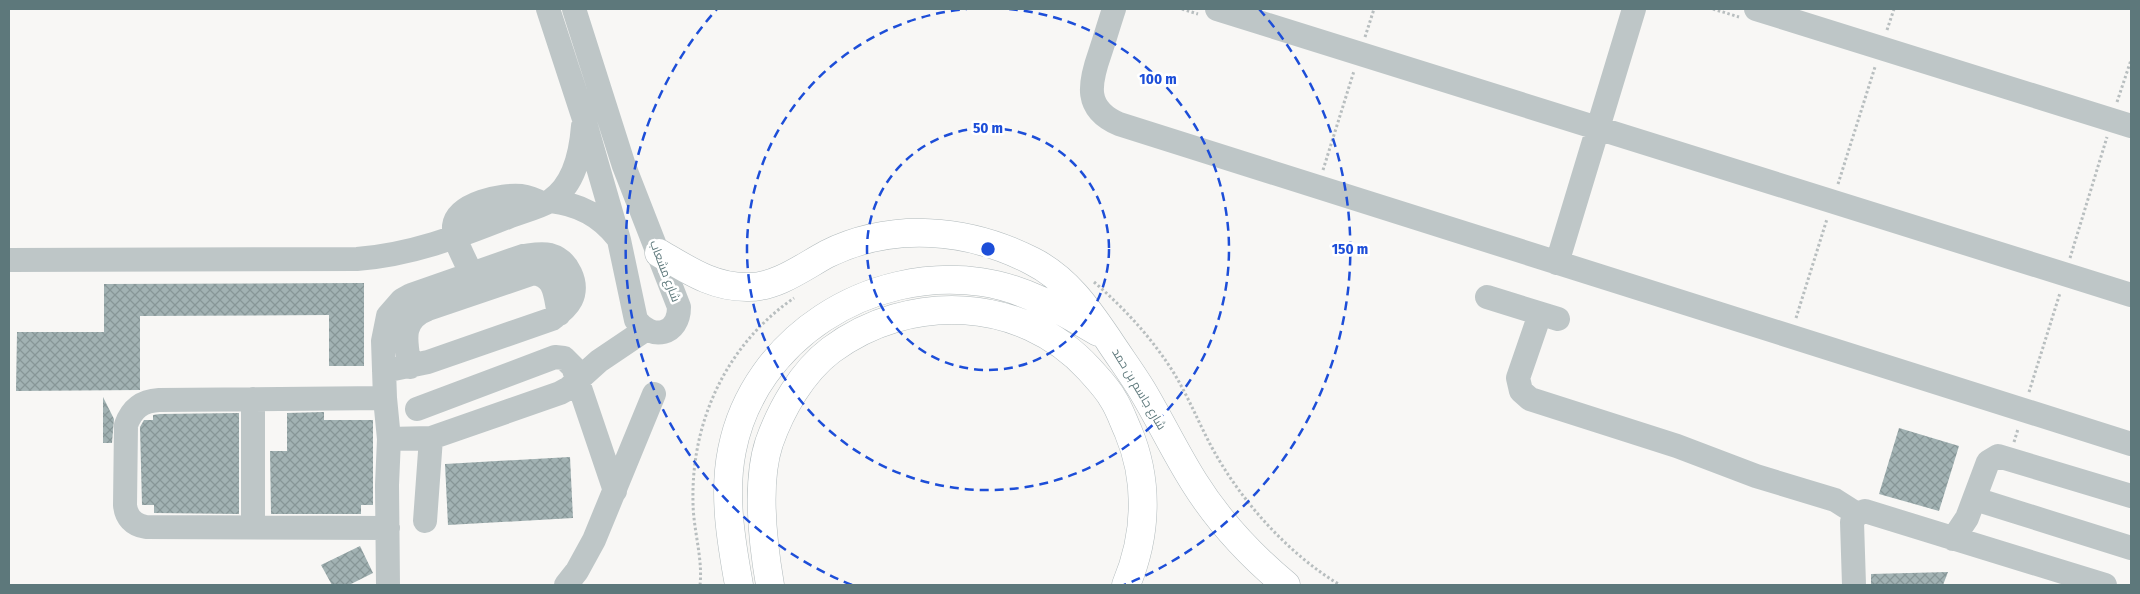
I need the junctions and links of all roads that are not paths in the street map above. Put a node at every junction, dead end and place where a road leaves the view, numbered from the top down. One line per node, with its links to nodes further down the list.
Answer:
1 (548, 9): 7 (street)
2 (574, 9): 13 (street, شارع مشعاب)
3 (1114, 9): 15 (street)
4 (1217, 9): 9 (street)
5 (1634, 9): 9 (street)
6 (1756, 9): 8 (street)
7 (584, 119): 10 (street); 12 (street)
8 (2131, 126)
9 (1597, 128): 15 (street); 17 (street)
10 (547, 202): 11 (street); 12 (street)
11 (456, 238): 14 (street); 16 (street)
12 (619, 240): 20 (street)
13 (659, 254): 20 (street, شارع مشعاب); 21 (main road)
14 (9, 260)
15 (1557, 263): 31 (street)
16 (471, 274): 19 (street); 23 (street)
17 (2131, 295)
18 (1487, 296): 35 (street)
19 (559, 314): 22 (street); 22 (street)
20 (645, 330): 24 (street)
21 (1106, 337): 43 (main road, شارع جاسم بن حمد); 46 (main road, شارع جاسم بن حمد)
22 (410, 367): 23 (street)
23 (384, 371): 26 (street)
24 (577, 381): 28 (street); 29 (street); 32 (street)
25 (654, 394): 32 (street)
26 (385, 398): 27 (street); 30 (street)
27 (253, 400): 37 (street); 37 (street)
28 (417, 409)
29 (431, 438): 30 (street); 36 (street)
30 (389, 439): 38 (street)
31 (2131, 444)
32 (615, 491): 42 (street)
33 (2131, 496): 34 (street)
34 (1975, 499): 39 (street); 40 (street)
35 (1857, 514): 39 (street); 47 (street)
36 (425, 521)
37 (253, 526): 38 (street)
38 (388, 528): 41 (street)
39 (1953, 539): 48 (street)
40 (2131, 548)
41 (388, 585)
42 (566, 585)
43 (738, 585)
44 (770, 585): 45 (main road)
45 (1126, 585)
46 (1286, 585)
47 (1854, 585)
48 (2105, 585)

